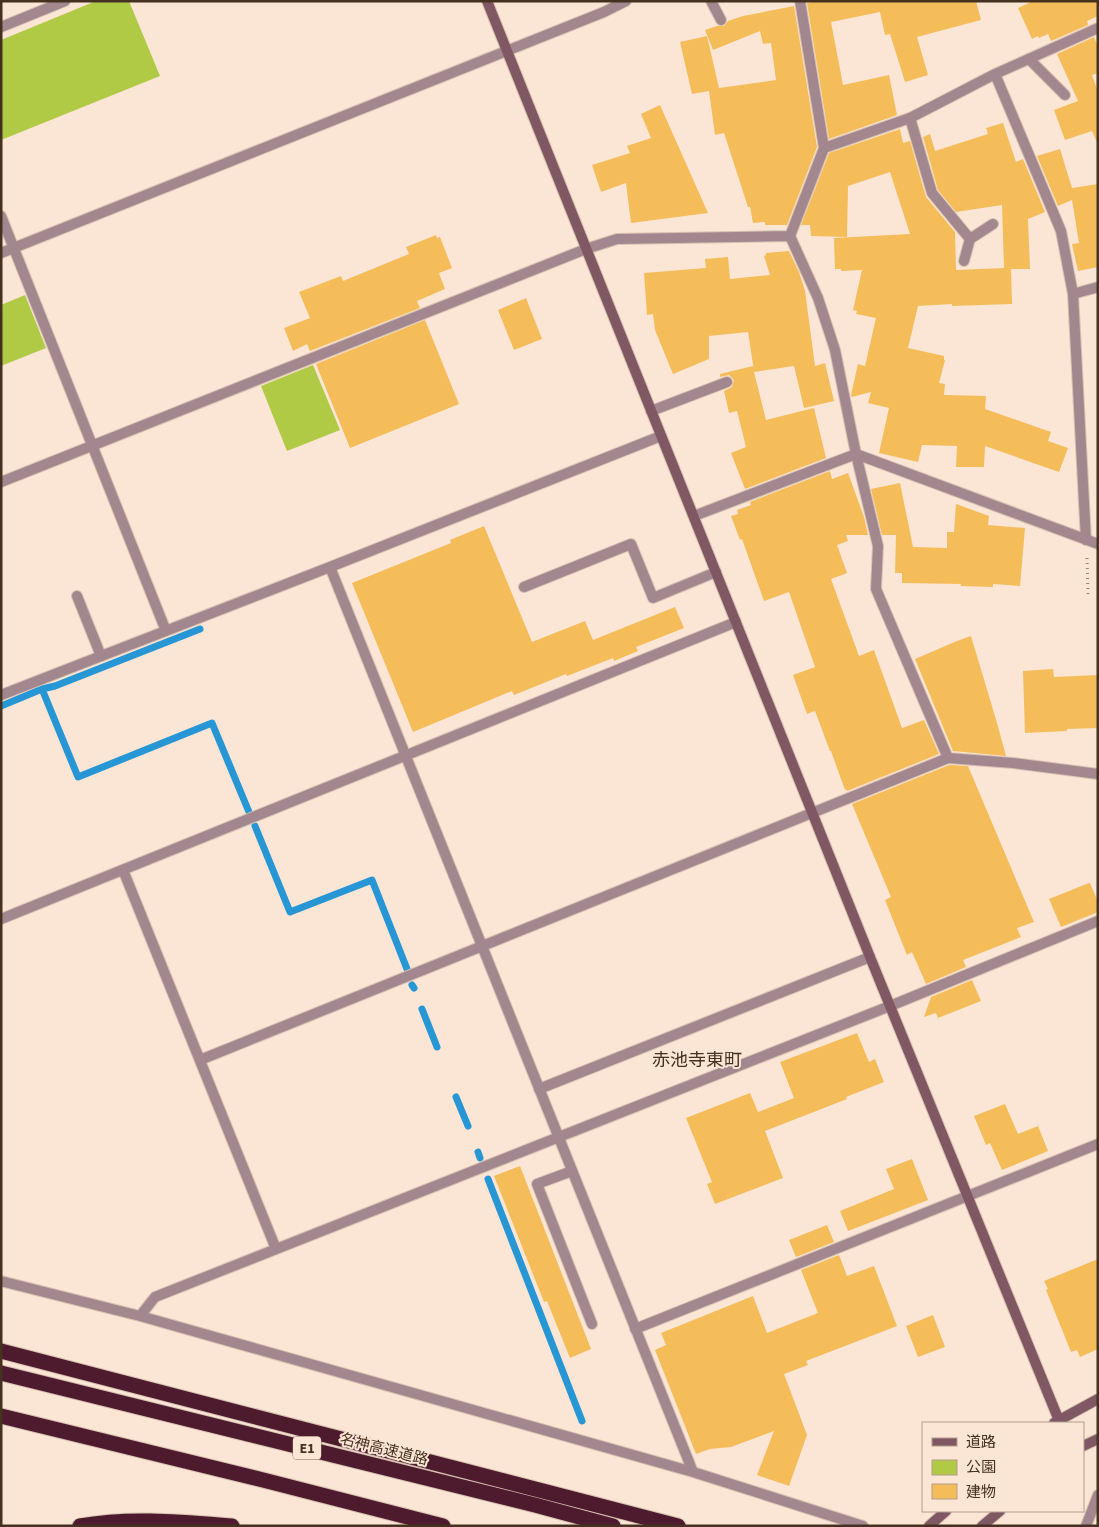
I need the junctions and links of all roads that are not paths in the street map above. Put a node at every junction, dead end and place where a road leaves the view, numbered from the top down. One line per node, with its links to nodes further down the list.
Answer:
1 (65, 1): 7 (street)
2 (487, 1): 9 (street)
3 (626, 1): 9 (street)
4 (711, 1): 6 (street)
5 (800, 1): 14 (street)
6 (721, 20)
7 (1, 27)
8 (1098, 28): 10 (street)
9 (507, 50): 19 (street); 20 (street)
10 (1030, 59): 11 (street); 12 (street)
11 (995, 74): 13 (street); 24 (street)
12 (1065, 95)
13 (910, 118): 14 (street); 18 (street)
14 (824, 148): 17 (street)
15 (1, 216): 19 (street)
16 (993, 224): 18 (street)
17 (790, 236): 20 (street); 29 (street)
18 (970, 239): 22 (street)
19 (14, 248): 21 (street); 28 (street)
20 (586, 249): 26 (street); 28 (street)
21 (1, 253)
22 (964, 261)
23 (1098, 287): 24 (street)
24 (1073, 294): 32 (street)
25 (727, 382): 26 (street)
26 (651, 411): 27 (street)
27 (661, 436): 31 (street); 34 (street)
28 (93, 446): 30 (street); 39 (street)
29 (856, 454): 31 (street); 32 (street); 43 (street)
30 (1, 482)
31 (694, 516): 35 (street)
32 (1086, 540): 33 (street)
33 (1098, 544)
34 (330, 568): 39 (street); 42 (street)
35 (716, 572): 36 (street); 38 (street)
36 (524, 587)
37 (78, 596): 40 (street)
38 (736, 622): 42 (street); 45 (street)
39 (166, 631): 40 (street)
40 (101, 656): 41 (street)
41 (1, 696)
42 (405, 756): 46 (street); 49 (street)
43 (948, 758): 44 (street); 45 (street)
44 (1098, 774)
45 (812, 812): 49 (street); 50 (street)
46 (123, 870): 47 (street); 52 (street)
47 (1, 919)
48 (1098, 921): 51 (street)
49 (482, 946): 52 (street); 53 (street)
50 (870, 956): 51 (street); 53 (street)
51 (890, 1006): 54 (street); 57 (street)
52 (200, 1060): 58 (street)
53 (539, 1089): 54 (street)
54 (559, 1137): 56 (street); 58 (street)
55 (1098, 1144): 57 (street)
56 (572, 1171): 61 (street); 62 (street)
57 (968, 1197): 62 (street); 67 (street)
58 (276, 1249): 60 (street)
59 (1, 1281): 60 (street)
60 (140, 1316): 70 (street)
61 (592, 1324)
62 (635, 1329): 70 (street)
63 (1, 1351): 78 (highway)
64 (1, 1373): 77 (highway, 名神高速道路 / E1)
65 (1098, 1399): 67 (street)
66 (1, 1416): 76 (highway)
67 (1057, 1422)
68 (1098, 1439): 69 (street)
69 (1084, 1446)
70 (693, 1472): 79 (street)
71 (1098, 1495): 82 (street)
72 (945, 1512): 80 (street)
73 (999, 1512): 81 (street)
74 (80, 1526): 75 (highway)
75 (232, 1526)
76 (444, 1526)
77 (613, 1526)
78 (678, 1526)
79 (863, 1526)
80 (929, 1526)
81 (982, 1526)
82 (1086, 1526)

